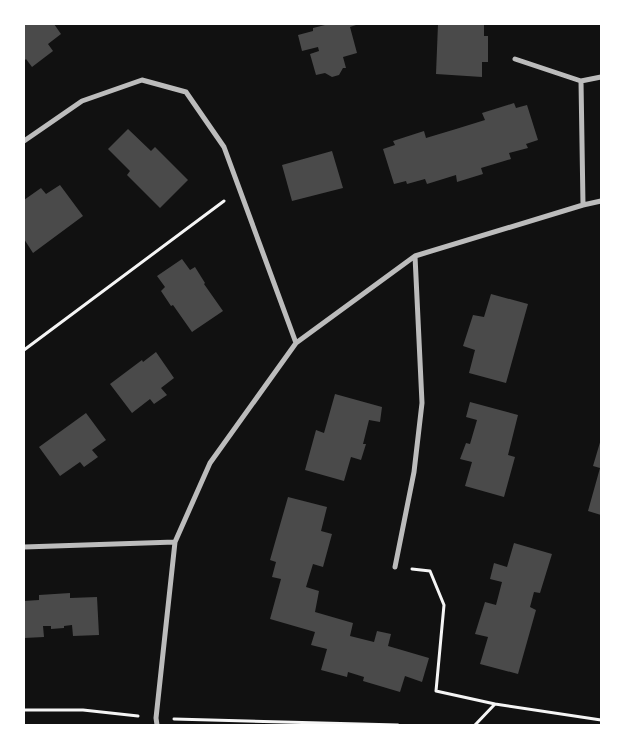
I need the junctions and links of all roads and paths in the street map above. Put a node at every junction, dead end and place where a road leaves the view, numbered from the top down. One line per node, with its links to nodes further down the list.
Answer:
1 (515, 59): 3 (street)
2 (601, 77): 3 (street)
3 (580, 81): 7 (street)
4 (24, 141): 5 (street)
5 (239, 190): 9 (street); 10 (path)
6 (601, 201): 7 (street)
7 (584, 205): 8 (street)
8 (415, 256): 9 (street); 13 (street)
9 (296, 343): 11 (street)
10 (24, 350)
11 (175, 542): 12 (street); 16 (street)
12 (24, 547)
13 (395, 567): 14 (path)
14 (495, 704): 17 (path); 20 (path)
15 (24, 710): 16 (path)
16 (156, 718): 18 (street); 19 (path)
17 (601, 720)
18 (157, 725)
19 (398, 725)
20 (475, 725)

